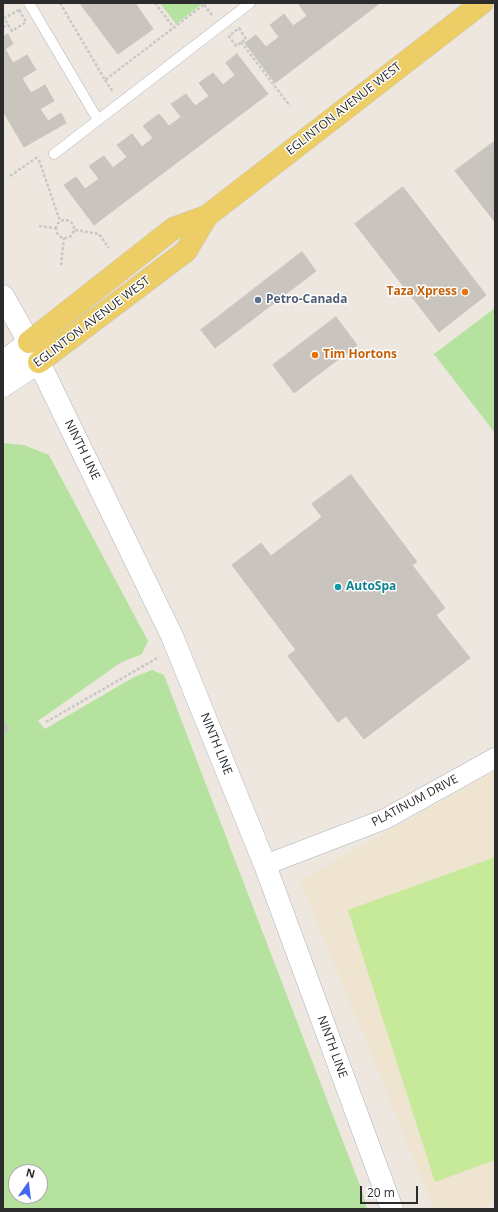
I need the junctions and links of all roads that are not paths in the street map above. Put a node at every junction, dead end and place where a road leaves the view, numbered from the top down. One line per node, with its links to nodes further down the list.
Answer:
1 (29, 3): 4 (lane)
2 (250, 3): 4 (lane)
3 (482, 3): 6 (main road, EGLINTON AVENUE WEST)
4 (98, 120): 5 (lane)
5 (54, 154)
6 (207, 216): 8 (main road, EGLINTON AVENUE WEST); 10 (main road, EGLINTON AVENUE WEST)
7 (3, 296): 8 (main road, NINTH LINE)
8 (29, 342): 9 (main road, EGLINTON AVENUE WEST); 10 (main road, NINTH LINE)
9 (3, 362)
10 (39, 362): 11 (main road, EGLINTON AVENUE WEST); 13 (main road, NINTH LINE)
11 (3, 386)
12 (495, 758): 13 (street, PLATINUM DRIVE)
13 (265, 865): 14 (main road, NINTH LINE)
14 (392, 1209)

